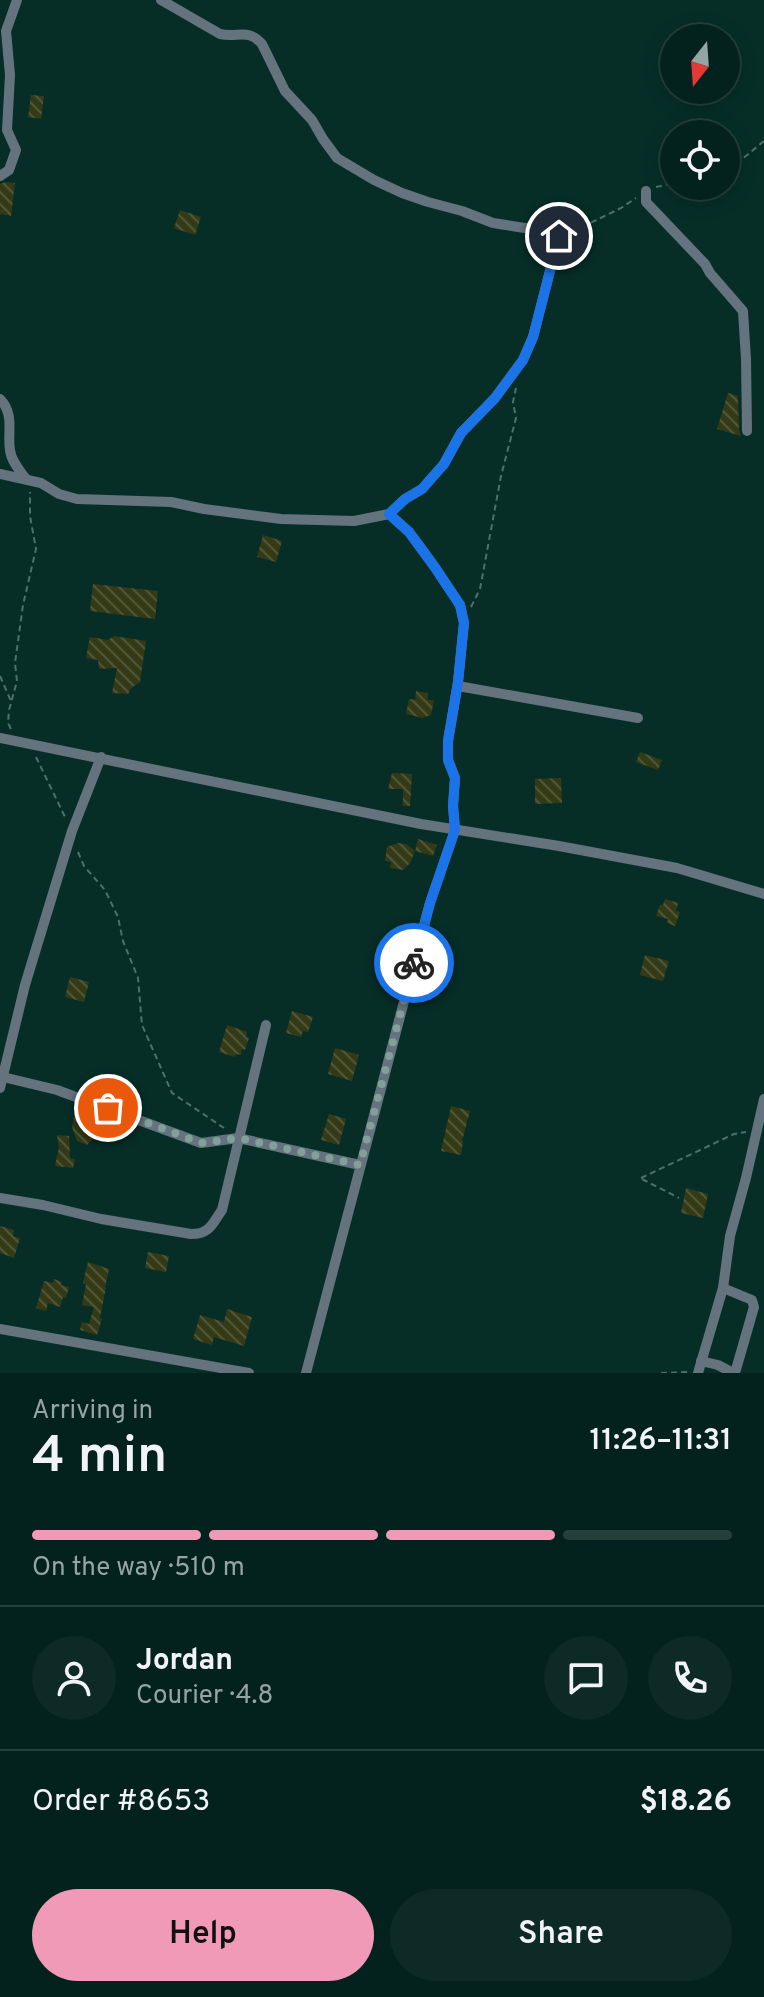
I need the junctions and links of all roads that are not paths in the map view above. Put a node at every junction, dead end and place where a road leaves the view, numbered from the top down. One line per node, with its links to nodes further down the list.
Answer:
1 (17, 0): 3 (street)
2 (161, 0): 9 (street)
3 (0, 176)
4 (646, 191): 6 (street)
5 (0, 399): 8 (street)
6 (747, 431)
7 (0, 474): 8 (street)
8 (29, 480): 9 (street)
9 (389, 514): 10 (street)
10 (458, 686): 11 (street); 14 (street)
11 (638, 718)
12 (0, 738): 13 (street)
13 (101, 757): 14 (street); 17 (street)
14 (455, 830): 15 (street); 21 (street)
15 (764, 894)
16 (266, 1025): 20 (street)
17 (3, 1064): 18 (street)
18 (1, 1082): 20 (street)
19 (764, 1099): 23 (street)
20 (238, 1138): 21 (street); 22 (street)
21 (360, 1165): 27 (street)
22 (0, 1198)
23 (723, 1288): 25 (street); 28 (street)
24 (0, 1329): 26 (street)
25 (699, 1369): 28 (street)
26 (249, 1373)
27 (306, 1373)
28 (734, 1373)

